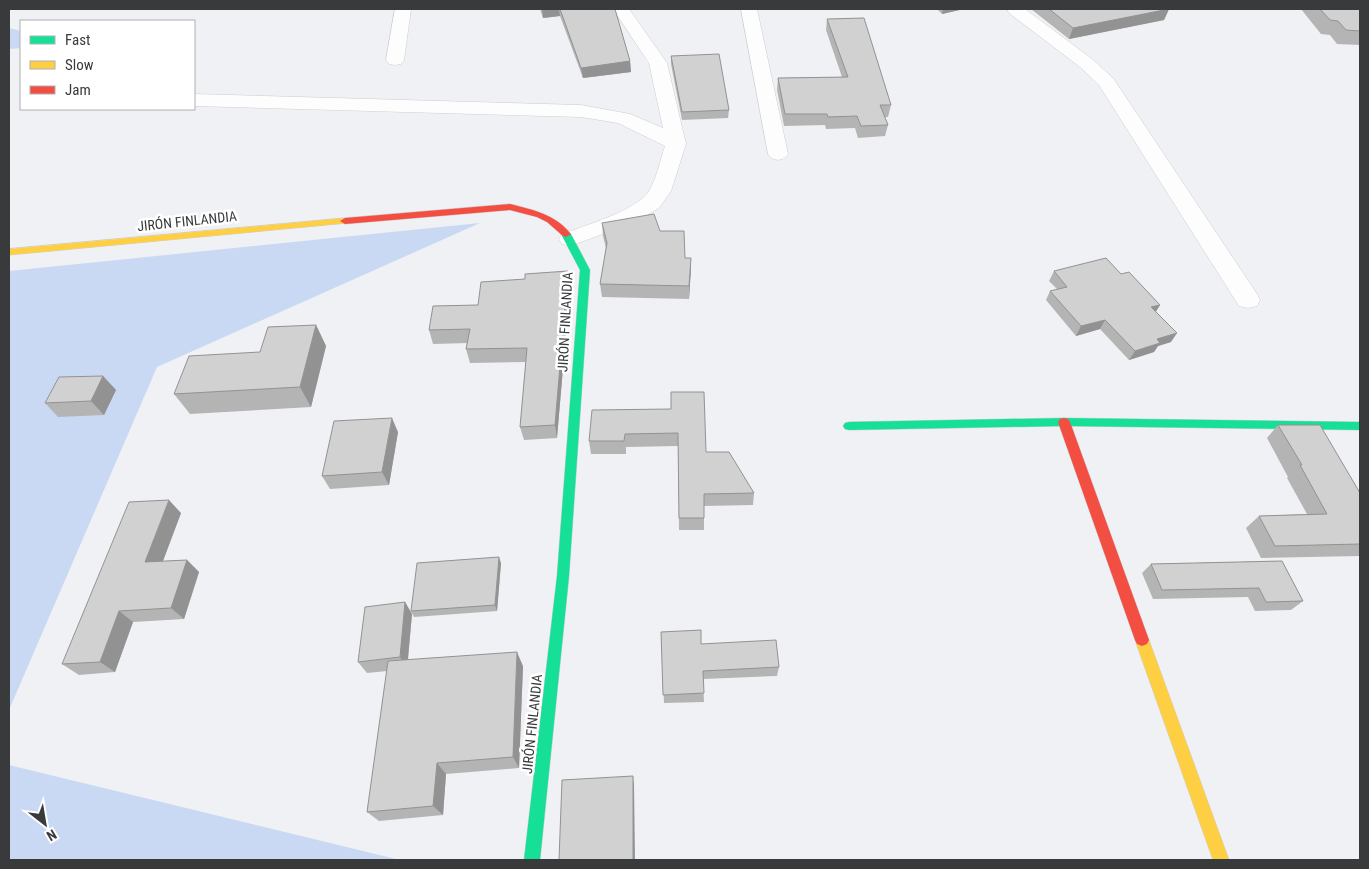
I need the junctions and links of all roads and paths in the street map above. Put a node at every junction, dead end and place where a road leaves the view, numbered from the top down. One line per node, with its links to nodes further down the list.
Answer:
1 (403, 9): 5 (street)
2 (621, 9): 7 (street)
3 (749, 9): 8 (street)
4 (1015, 9): 11 (street)
5 (395, 60)
6 (195, 100): 7 (street)
7 (676, 144): 9 (street)
8 (778, 154)
9 (570, 239): 10 (street, JIRÓN FINLANDIA); 17 (street, JIRÓN FINLANDIA)
10 (9, 252)
11 (1248, 300)
12 (1064, 422): 13 (street); 14 (street); 18 (street)
13 (1316, 425): 15 (street); 16 (street)
14 (849, 426)
15 (1360, 426)
16 (1331, 450)
17 (532, 860)
18 (1221, 860)

